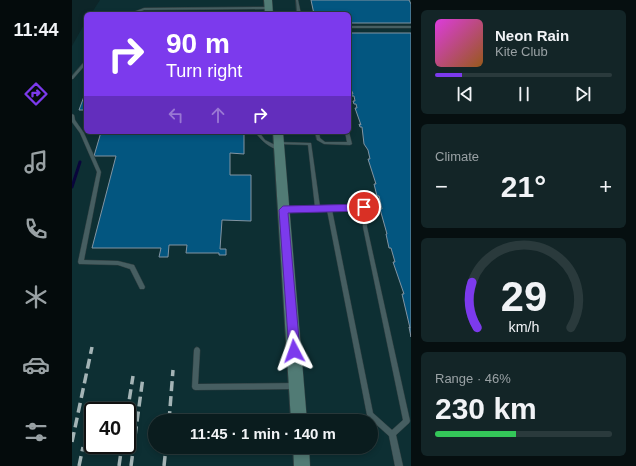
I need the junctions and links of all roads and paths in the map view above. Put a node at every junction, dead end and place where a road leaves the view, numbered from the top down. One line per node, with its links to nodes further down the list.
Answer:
1 (268, 0): 3 (street)
2 (297, 0): 5 (lane)
3 (269, 11): 4 (lane)
4 (136, 12)
5 (299, 12)
6 (351, 26): 7 (lane)
7 (411, 27)
8 (84, 64): 9 (lane)
9 (72, 78)
10 (72, 114): 20 (lane)
11 (259, 134): 15 (lane)
12 (317, 134): 14 (lane)
13 (348, 134): 14 (lane)
14 (318, 139): 16 (lane)
15 (278, 141): 16 (lane); 19 (street)
16 (310, 144): 17 (lane)
17 (318, 208): 18 (lane); 19 (lane)
18 (330, 208): 24 (lane); 24 (lane)
19 (283, 210): 22 (street)
20 (142, 287)
21 (197, 350): 22 (lane)
22 (297, 386): 23 (street)
23 (299, 414)
24 (392, 434): 27 (lane)
25 (301, 454): 26 (street)
26 (302, 466)
27 (399, 466)

